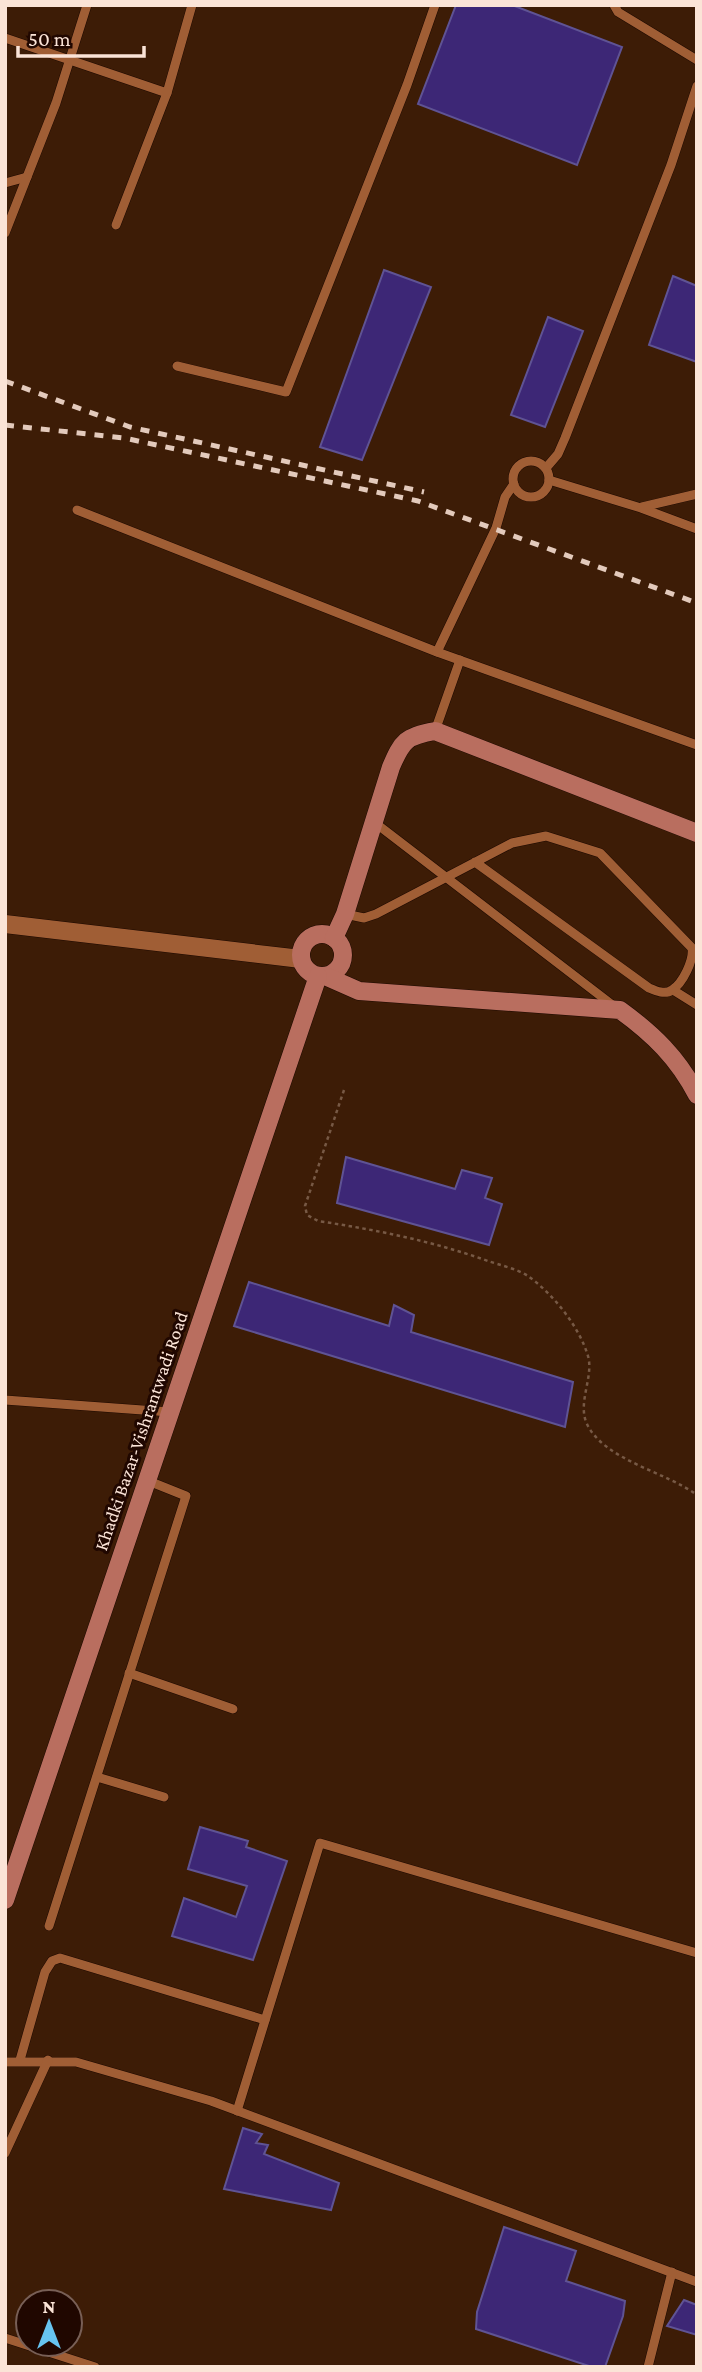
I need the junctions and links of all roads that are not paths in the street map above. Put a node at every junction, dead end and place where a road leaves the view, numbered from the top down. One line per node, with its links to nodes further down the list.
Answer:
1 (88, 5): 7 (lane)
2 (192, 5): 9 (lane)
3 (435, 5): 14 (lane)
4 (614, 5): 6 (lane)
5 (5, 38): 7 (lane)
6 (697, 60)
7 (69, 62): 9 (lane); 10 (lane)
8 (697, 86): 15 (lane)
9 (167, 93): 12 (lane)
10 (27, 177): 11 (lane); 13 (lane)
11 (5, 183)
12 (116, 225)
13 (5, 233)
14 (177, 366)
15 (546, 468): 16 (lane); 17 (lane)
16 (550, 480): 17 (lane); 19 (lane)
17 (514, 484): 22 (lane)
18 (697, 494): 19 (lane)
19 (641, 508): 21 (lane)
20 (77, 510): 22 (lane)
21 (697, 529)
22 (437, 652): 23 (lane)
23 (460, 660): 24 (lane); 25 (lane)
24 (435, 731): 26 (street); 27 (street)
25 (697, 745)
26 (374, 822): 29 (lane); 30 (street)
27 (697, 833)
28 (475, 862): 29 (lane); 35 (lane); 35 (lane)
29 (444, 877): 30 (lane); 37 (lane)
30 (345, 914): 32 (street)
31 (5, 924): 33 (street)
32 (334, 938): 33 (street); 34 (street)
33 (301, 959): 34 (street)
34 (322, 976): 37 (street); 40 (street, Khadki Bazar-Vishrantwadi Road)
35 (673, 990): 36 (lane)
36 (697, 1005)
37 (620, 1010): 38 (street)
38 (697, 1095)
39 (5, 1399): 40 (lane)
40 (170, 1412): 41 (street, Khadki Bazar-Vishrantwadi Road)
41 (146, 1480): 42 (lane); 46 (street, Khadki Bazar-Vishrantwadi Road)
42 (129, 1673): 43 (lane); 44 (lane)
43 (233, 1709)
44 (97, 1776): 45 (lane); 47 (lane)
45 (164, 1797)
46 (5, 1900)
47 (49, 1926)
48 (697, 1953): 49 (lane)
49 (265, 2020): 50 (lane); 53 (lane)
50 (20, 2060): 51 (lane); 52 (lane)
51 (47, 2060): 53 (lane); 54 (lane)
52 (5, 2062)
53 (237, 2111): 55 (lane)
54 (5, 2153)
55 (672, 2272): 56 (lane); 59 (lane)
56 (697, 2282)
57 (5, 2338): 58 (lane)
58 (95, 2367)
59 (648, 2367)

